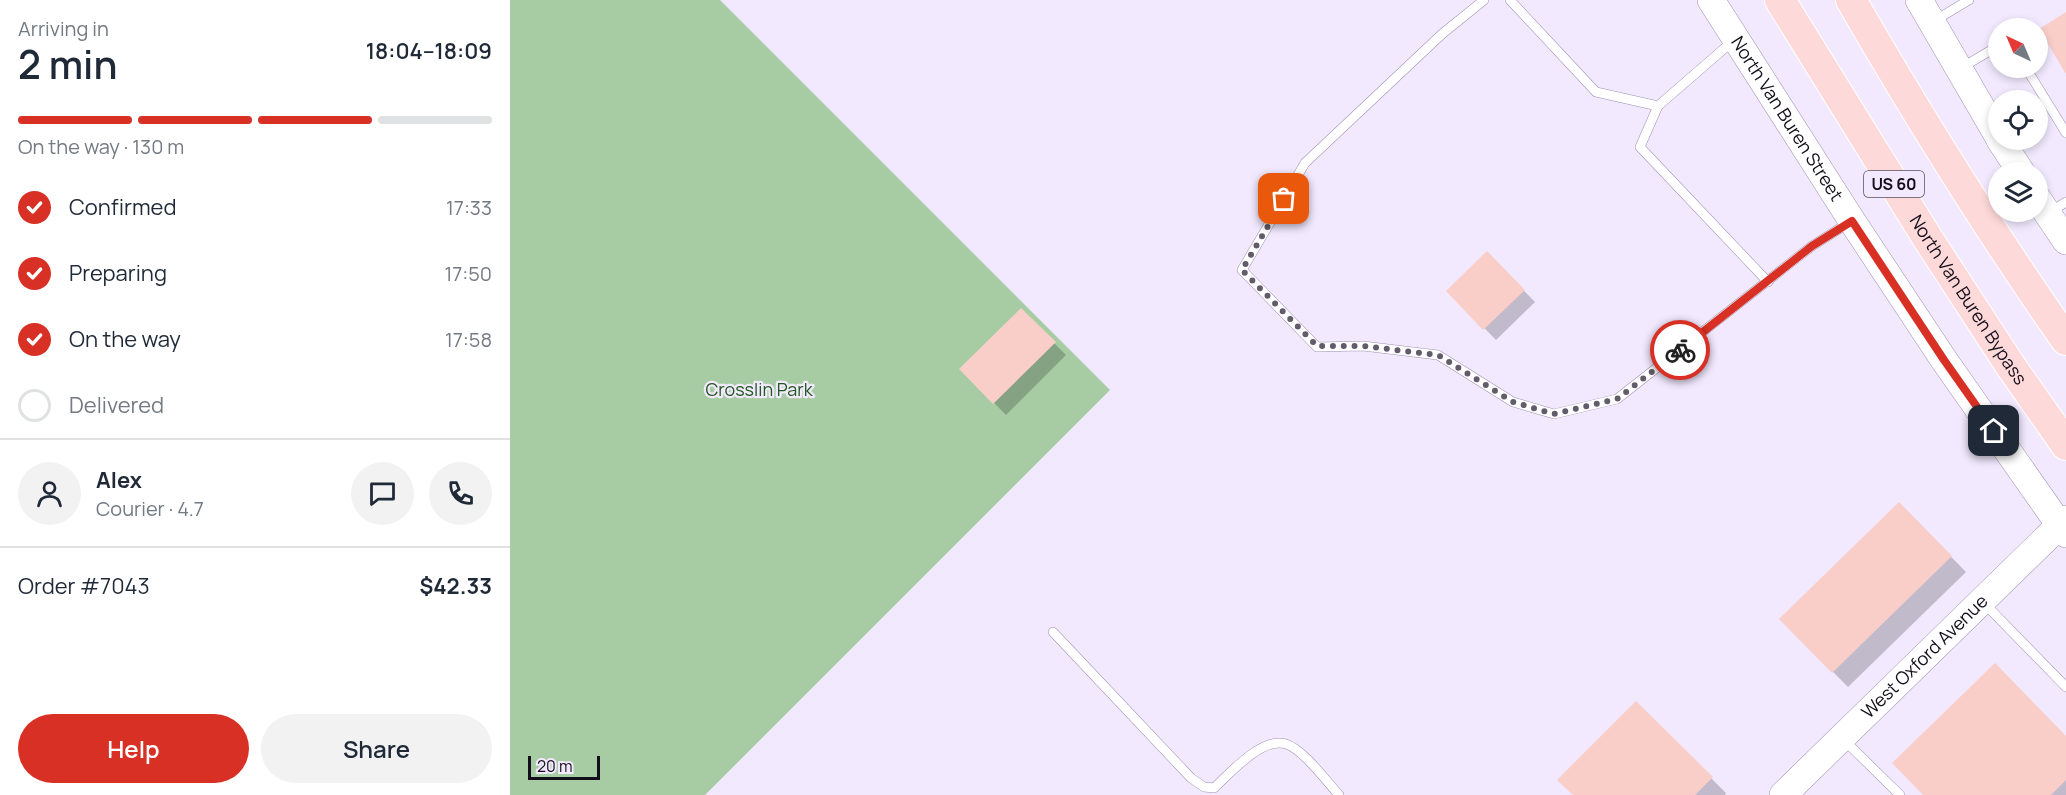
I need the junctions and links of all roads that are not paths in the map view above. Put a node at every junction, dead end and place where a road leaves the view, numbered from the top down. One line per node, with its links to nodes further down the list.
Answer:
1 (1484, 0): 18 (lane)
2 (1510, 0): 12 (lane)
3 (1711, 0): 8 (street, North Van Buren Street)
4 (1780, 0): 20 (main road, North Van Buren Bypass / US 60)
5 (1851, 0): 19 (main road, US 60)
6 (1970, 0): 7 (lane)
7 (1925, 11): 10 (street)
8 (1737, 37): 12 (lane); 16 (street, North Van Buren Street)
9 (1988, 52): 10 (lane)
10 (1959, 69): 13 (street)
11 (2032, 78): 14 (lane)
12 (1658, 106): 18 (lane)
13 (1988, 119)
14 (2066, 133)
15 (2050, 205): 17 (street)
16 (1852, 221): 18 (lane); 21 (street, North Van Buren Street)
17 (2066, 241)
18 (1768, 282)
19 (2066, 340)
20 (2066, 445)
21 (2064, 526): 22 (street, West Oxford Avenue)
22 (1982, 601): 24 (lane); 25 (street, West Oxford Avenue)
23 (1053, 632): 26 (lane)
24 (2066, 687)
25 (1842, 738): 28 (street, West Oxford Avenue); 29 (lane)
26 (1210, 791): 27 (lane)
27 (1339, 795)
28 (1783, 795)
29 (1900, 795)

